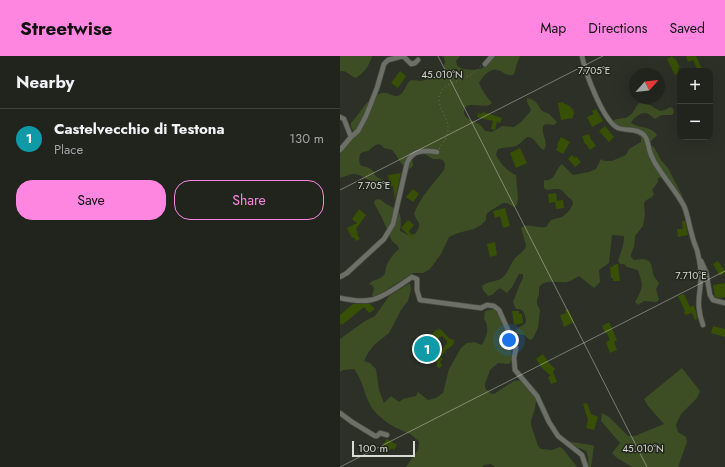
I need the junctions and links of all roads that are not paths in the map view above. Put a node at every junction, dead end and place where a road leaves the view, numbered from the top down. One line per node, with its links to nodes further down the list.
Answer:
1 (492, 56): 4 (street)
2 (582, 56): 9 (street)
3 (418, 60): 6 (street)
4 (484, 64)
5 (340, 117): 6 (street)
6 (351, 137): 7 (street)
7 (340, 150)
8 (437, 152): 10 (street)
9 (698, 252): 12 (street); 13 (street)
10 (340, 277)
11 (340, 298): 16 (street)
12 (725, 303)
13 (703, 325)
14 (340, 413): 15 (street)
15 (387, 435)
16 (586, 467)

